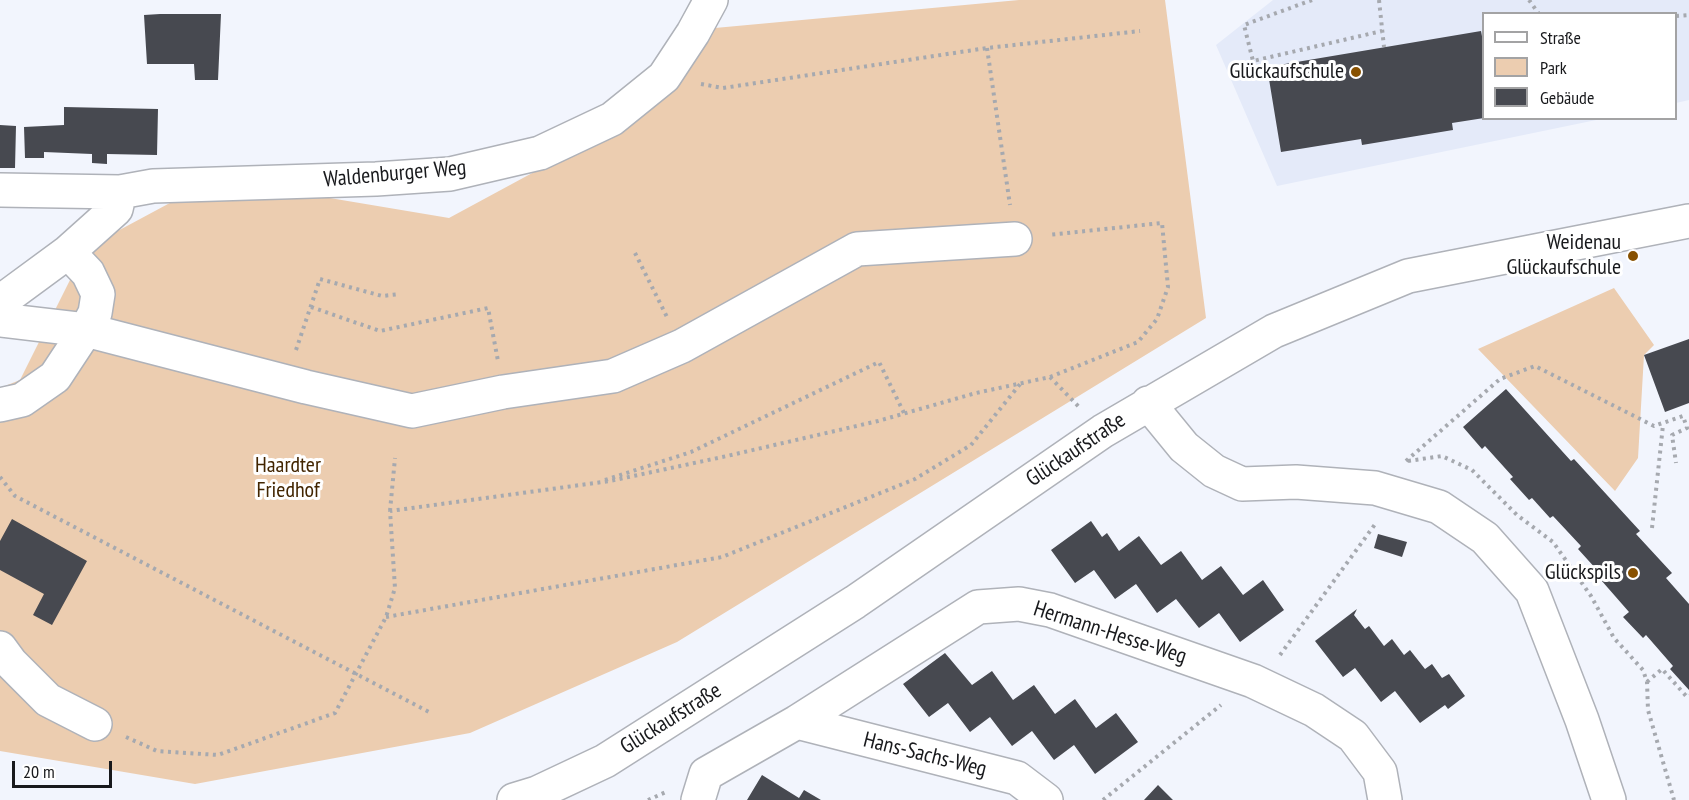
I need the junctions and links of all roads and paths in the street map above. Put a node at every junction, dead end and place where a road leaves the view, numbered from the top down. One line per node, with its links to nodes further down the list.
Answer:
1 (711, 0): 10 (street, Waldenburger Weg)
2 (1312, 0): 6 (path)
3 (1379, 0): 6 (path)
4 (1528, 0): 5 (path)
5 (1537, 12)
6 (1382, 31): 8 (path)
7 (1140, 32): 9 (path)
8 (1384, 47)
9 (987, 48): 10 (path); 14 (path)
10 (664, 77): 12 (street, Waldenburger Weg)
11 (0, 190): 12 (street, Waldenburger Weg)
12 (120, 192): 15 (street)
13 (1689, 221): 27 (street, Glückaufstraße)
14 (1015, 239): 22 (street); 23 (path)
15 (68, 252): 18 (street); 21 (street)
16 (635, 253): 22 (path)
17 (400, 294): 19 (path)
18 (0, 302)
19 (311, 307): 24 (path); 26 (path)
20 (0, 320): 21 (street)
21 (86, 330): 24 (street); 28 (street)
22 (682, 346): 26 (street)
23 (1050, 377): 25 (path); 31 (path)
24 (285, 381): 26 (street)
25 (1022, 383): 29 (path); 40 (path)
26 (503, 392)
27 (1148, 403): 31 (street, Glückaufstraße); 56 (street)
28 (0, 405)
29 (904, 413): 36 (path); 36 (path)
30 (1663, 425): 33 (path); 34 (path); 38 (path)
31 (1103, 431): 51 (street, Glückaufstraße)
32 (394, 458): 37 (path)
33 (1406, 462)
34 (1676, 463)
35 (0, 477): 43 (path)
36 (593, 483): 37 (path)
37 (390, 511): 40 (path)
38 (1652, 528)
39 (1371, 530): 42 (path)
40 (386, 617): 43 (path)
41 (0, 648): 49 (street)
42 (1281, 654)
43 (356, 675): 47 (path); 49 (path)
44 (1647, 682): 45 (path)
45 (1689, 695)
46 (1224, 703): 54 (path)
47 (430, 713)
48 (797, 722): 52 (street, Hermann-Hesse-Weg); 53 (street, Hans-Sachs-Weg); 55 (street, Hermann-Hesse-Weg)
49 (95, 724)
50 (1659, 748): 57 (path)
51 (514, 800)
52 (698, 800)
53 (1046, 800)
54 (1103, 800)
55 (1385, 800)
56 (1609, 800)
57 (1674, 800)

